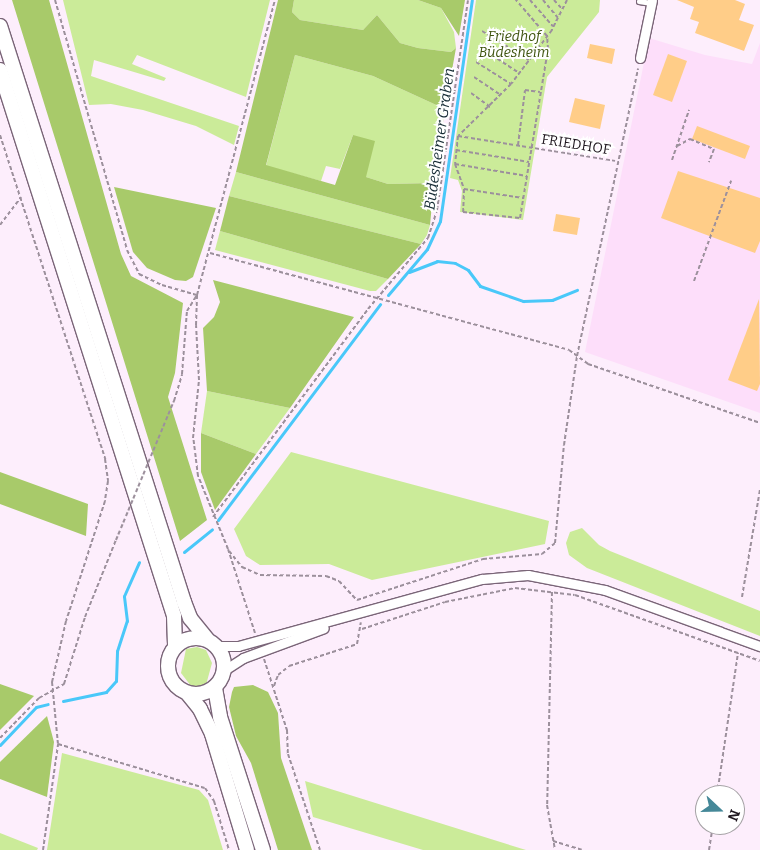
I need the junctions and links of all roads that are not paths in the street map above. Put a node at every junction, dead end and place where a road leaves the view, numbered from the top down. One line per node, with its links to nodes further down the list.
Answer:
1 (639, 1): 2 (lane)
2 (651, 1): 4 (street)
3 (0, 26): 7 (main road)
4 (640, 58)
5 (0, 70): 9 (main road)
6 (359, 614): 7 (street); 8 (street); 10 (street)
7 (212, 643): 9 (main road); 10 (main road)
8 (760, 646)
9 (175, 647): 12 (main road)
10 (223, 671): 11 (main road)
11 (215, 688): 12 (main road); 14 (main road)
12 (188, 694): 13 (main road)
13 (247, 850)
14 (263, 850)

